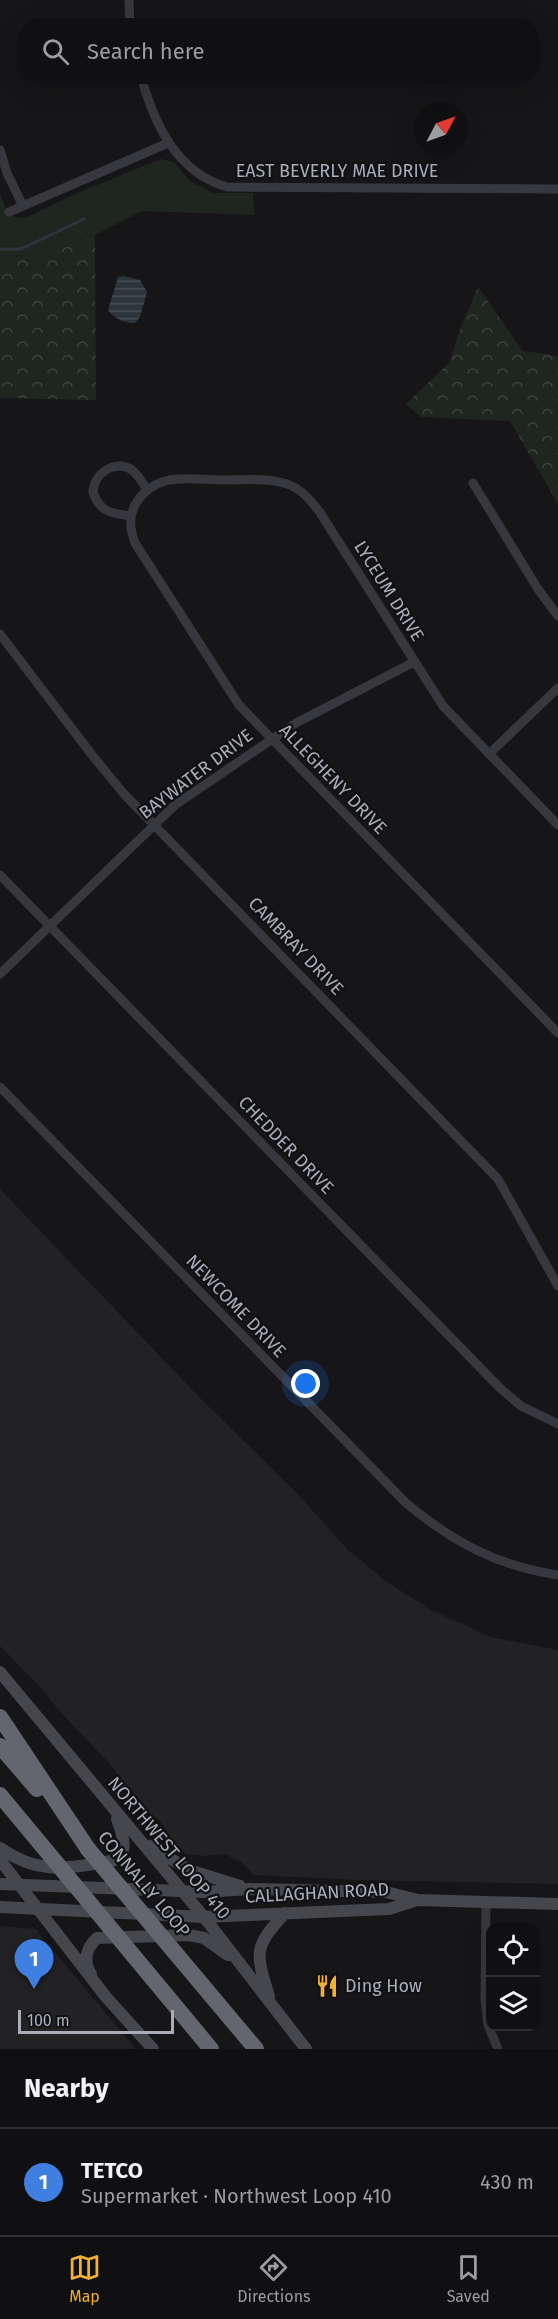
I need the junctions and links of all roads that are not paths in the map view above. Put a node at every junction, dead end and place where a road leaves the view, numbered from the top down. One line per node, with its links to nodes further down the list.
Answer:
1 (129, 0): 2 (street)
2 (130, 18)
3 (144, 84): 4 (street, EAST BEVERLY MAE DRIVE)
4 (168, 143): 6 (street, EAST BEVERLY MAE DRIVE); 7 (street)
5 (0, 150): 7 (street)
6 (558, 189)
7 (23, 206): 8 (street)
8 (9, 212)
9 (473, 483): 12 (street)
10 (147, 490): 11 (street); 11 (street); 14 (street, LYCEUM DRIVE)
11 (133, 512): 16 (street, ALLEGHENY DRIVE)
12 (558, 616)
13 (0, 634): 18 (street, CAMBRAY DRIVE)
14 (414, 662): 16 (street, BAYWATER DRIVE); 17 (street, LYCEUM DRIVE)
15 (558, 688): 17 (street)
16 (271, 739): 18 (street, BAYWATER DRIVE); 23 (street, ALLEGHENY DRIVE)
17 (489, 754): 19 (street, LYCEUM DRIVE)
18 (154, 824): 21 (street, BAYWATER DRIVE); 25 (street, CAMBRAY DRIVE)
19 (558, 825)
20 (0, 875): 21 (street, CHEDDER DRIVE)
21 (50, 926): 22 (street, BAYWATER DRIVE); 26 (street, CHEDDER DRIVE)
22 (0, 974)
23 (558, 1033)
24 (0, 1087): 27 (street, NEWCOME DRIVE)
25 (558, 1286)
26 (558, 1424)
27 (558, 1575)
28 (0, 1672): 32 (main road, NORTHWEST LOOP 410)
29 (0, 1717): 35 (highway)
30 (0, 1746): 35 (highway, CONNALLY LOOP)
31 (0, 1795): 52 (highway, bridge)
32 (112, 1808): 33 (main road, NORTHWEST LOOP 410); 34 (main road)
33 (134, 1834): 39 (main road); 40 (main road, NORTHWEST LOOP 410)
34 (0, 1848)
35 (88, 1849): 53 (highway, CONNALLY LOOP, bridge)
36 (0, 1860): 38 (main road)
37 (0, 1884): 38 (main road, CALLAGHAN ROAD)
38 (18, 1884): 40 (main road, CALLAGHAN ROAD); 45 (main road)
39 (249, 1889): 40 (main road, CALLAGHAN ROAD); 41 (main road, CALLAGHAN ROAD)
40 (182, 1891): 47 (main road, NORTHWEST LOOP 410)
41 (418, 1900): 42 (main road, CALLAGHAN ROAD); 46 (main road, CALLAGHAN ROAD)
42 (486, 1901): 43 (main road, CALLAGHAN ROAD); 55 (street)
43 (558, 1904)
44 (0, 1907): 45 (main road, CALLAGHAN ROAD)
45 (36, 1908): 47 (main road, CALLAGHAN ROAD); 49 (main road)
46 (285, 1913): 47 (main road, CALLAGHAN ROAD); 50 (main road)
47 (204, 1917): 48 (main road, NORTHWEST LOOP 410)
48 (239, 1963): 49 (main road); 50 (main road, NORTHWEST LOOP 410)
49 (105, 1997): 51 (main road)
50 (272, 2005): 54 (main road, NORTHWEST LOOP 410)
51 (153, 2049)
52 (211, 2049)
53 (256, 2049)
54 (306, 2049)
55 (498, 2049)

